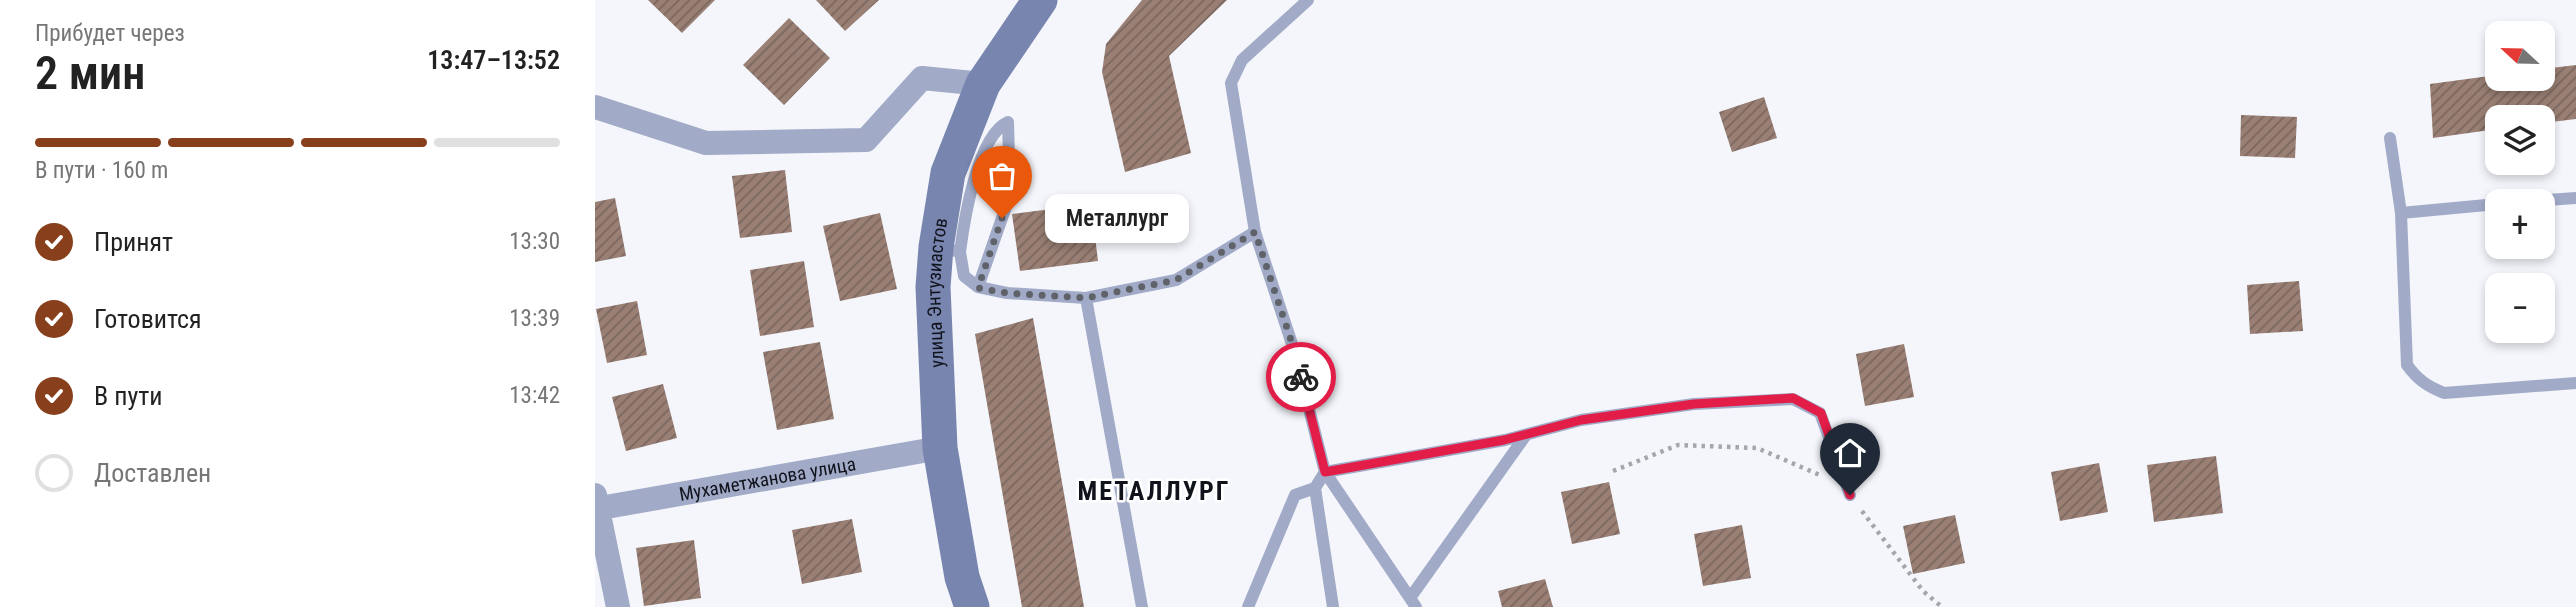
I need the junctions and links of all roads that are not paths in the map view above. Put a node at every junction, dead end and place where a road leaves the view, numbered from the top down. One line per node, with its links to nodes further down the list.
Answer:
1 (1040, 0): 3 (street, улица Энтузиастов)
2 (1308, 0): 10 (lane)
3 (983, 85): 4 (street); 11 (street, улица Энтузиастов)
4 (595, 107)
5 (2391, 138): 9 (lane)
6 (2576, 198): 7 (lane)
7 (2555, 200)
8 (2485, 205): 9 (lane)
9 (2401, 213): 14 (lane)
10 (1255, 232): 13 (lane); 17 (lane)
11 (948, 249): 12 (lane); 12 (lane); 16 (street, улица Энтузиастов)
12 (978, 288): 13 (lane)
13 (1086, 298): 24 (lane)
14 (2576, 383)
15 (1526, 435): 17 (lane); 19 (lane); 21 (lane)
16 (940, 448): 20 (street, Мухаметжанова улица); 23 (street, улица Энтузиастов)
17 (1325, 472): 18 (lane); 21 (lane)
18 (1315, 488): 25 (lane); 26 (lane)
19 (1850, 495)
20 (596, 504): 22 (street)
21 (1413, 603)
22 (618, 607)
23 (972, 607)
24 (1142, 607)
25 (1248, 607)
26 (1333, 607)

